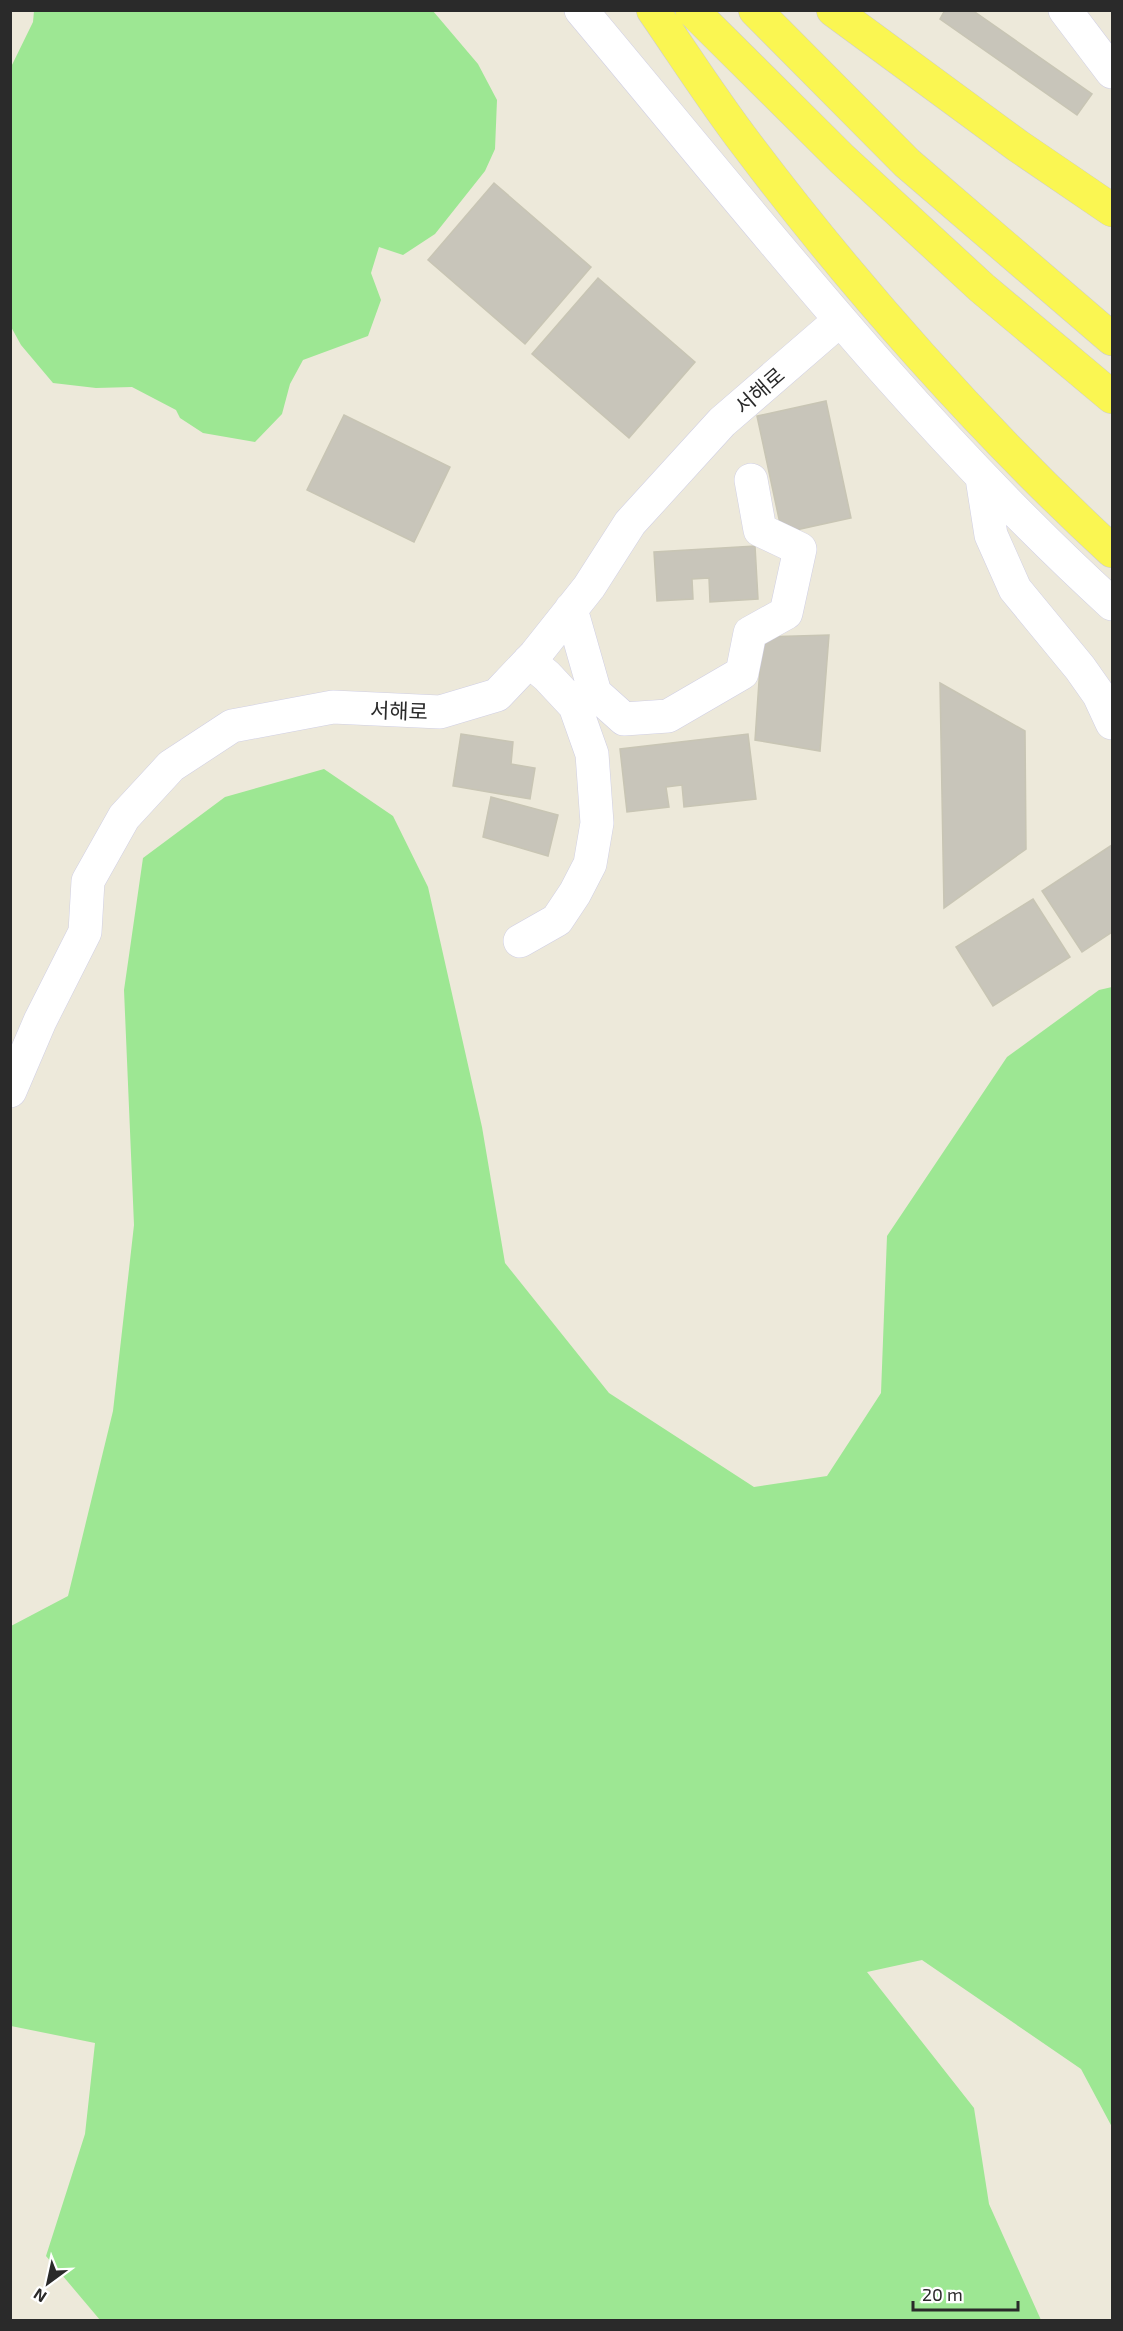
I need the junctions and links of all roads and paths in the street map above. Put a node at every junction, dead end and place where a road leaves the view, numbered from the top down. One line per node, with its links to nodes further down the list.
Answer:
1 (581, 10): 9 (street)
2 (653, 10): 14 (main road)
3 (692, 10): 11 (main road)
4 (755, 10): 10 (main road)
5 (833, 10): 8 (main road)
6 (1065, 10): 7 (street)
7 (1113, 72)
8 (1113, 210)
9 (840, 320): 12 (street); 16 (street, 서해로)
10 (1113, 339)
11 (1113, 397)
12 (982, 478): 15 (street); 18 (street)
13 (751, 480): 16 (street)
14 (1113, 551)
15 (1113, 604)
16 (571, 609): 17 (street, 서해로)
17 (529, 661): 19 (street); 20 (street, 서해로)
18 (1113, 723)
19 (520, 941)
20 (10, 1090)

